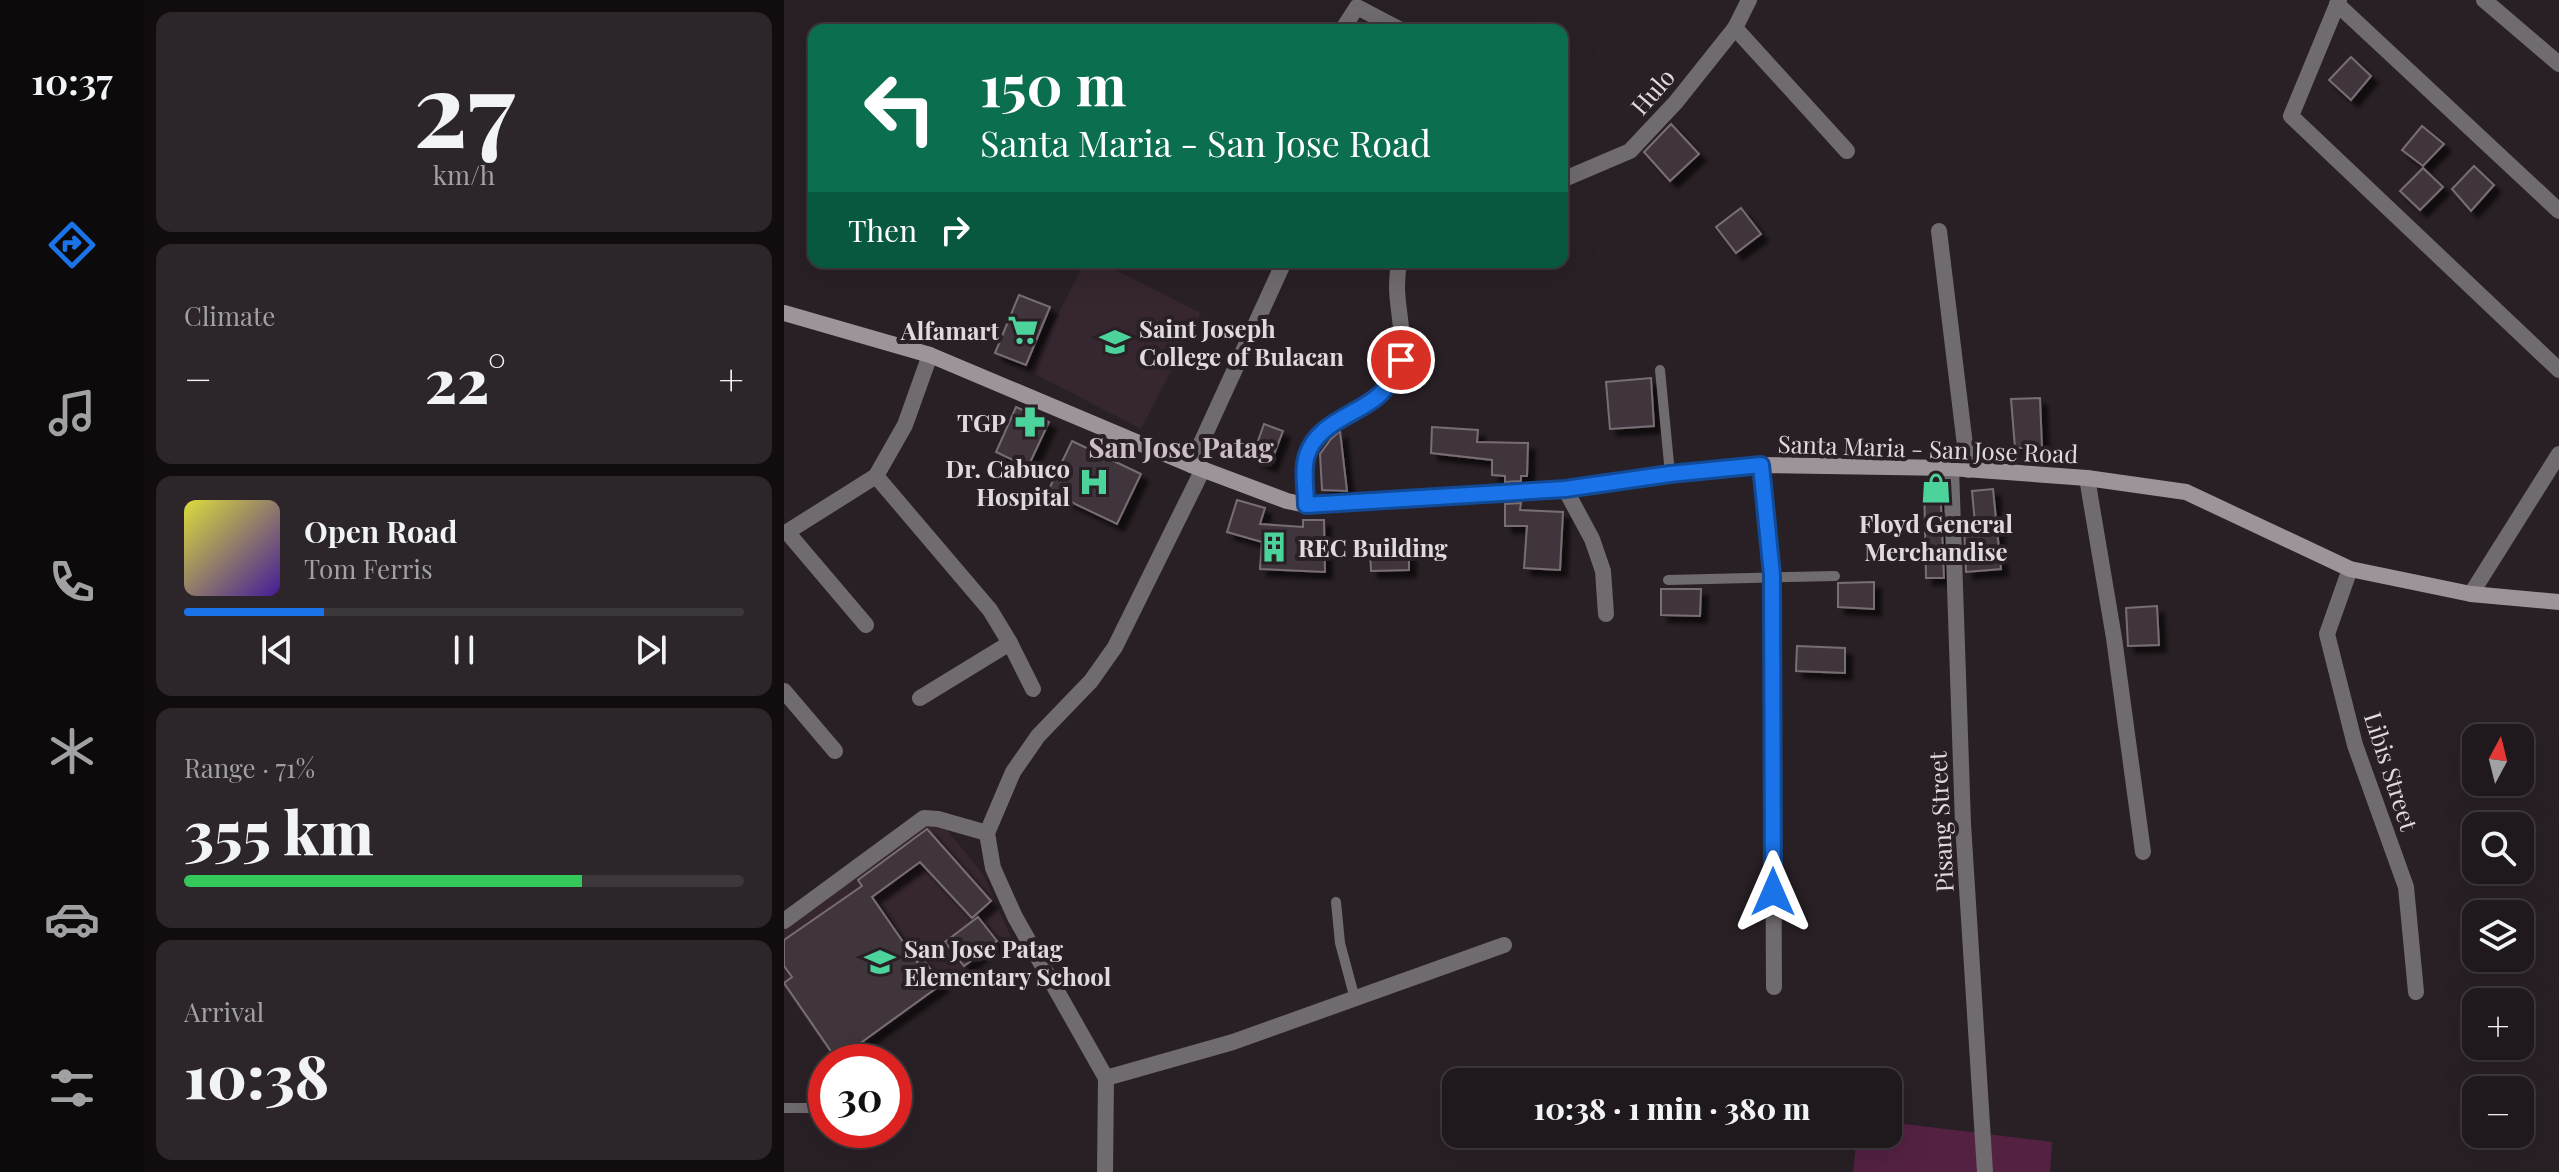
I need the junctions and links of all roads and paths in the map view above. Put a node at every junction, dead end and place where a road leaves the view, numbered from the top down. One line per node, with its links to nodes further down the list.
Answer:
1 (1749, 0): 7 (street, Hulo)
2 (2484, 0): 8 (street)
3 (2338, 2): 11 (street); 18 (street)
4 (1351, 4): 5 (street); 6 (street)
5 (1344, 24)
6 (1389, 24)
7 (1735, 28): 9 (street); 10 (street, Hulo)
8 (2559, 64)
9 (1847, 151)
10 (1568, 177)
11 (2559, 211)
12 (1939, 231): 22 (street, Pisang Street)
13 (1281, 268): 21 (street)
14 (1398, 268): 27 (street)
15 (784, 313): 16 (main road, Santa Maria - San Jose Road)
16 (930, 355): 21 (main road, Santa Maria - San Jose Road); 24 (street)
17 (1660, 370): 23 (lane)
18 (2559, 370)
19 (2559, 454): 32 (street)
20 (1761, 465): 22 (main road, Santa Maria - San Jose Road); 23 (main road, Santa Maria - San Jose Road); 29 (street)
21 (1197, 467): 27 (main road, Santa Maria - San Jose Road); 41 (street)
22 (1960, 469): 25 (main road, Santa Maria - San Jose Road); 53 (street, Pisang Street)
23 (1670, 474): 26 (main road, Santa Maria - San Jose Road)
24 (876, 476): 35 (street); 36 (street)
25 (2087, 478): 28 (main road, Santa Maria - San Jose Road); 42 (street)
26 (1565, 489): 27 (main road, Santa Maria - San Jose Road); 34 (street)
27 (1306, 505)
28 (2350, 569): 32 (main road, Santa Maria - San Jose Road); 47 (street, Libis Street)
29 (1772, 575): 30 (lane); 31 (lane); 46 (street)
30 (1835, 576)
31 (1668, 580)
32 (2471, 594): 33 (main road, Santa Maria - San Jose Road)
33 (2559, 602)
34 (1606, 614)
35 (866, 625)
36 (1010, 643): 37 (street); 39 (street)
37 (1033, 689)
38 (784, 691): 40 (street)
39 (920, 698)
40 (835, 751)
41 (987, 833): 44 (street); 49 (street)
42 (2143, 852)
43 (1336, 902): 48 (lane)
44 (784, 921)
45 (1504, 945): 48 (street)
46 (1774, 987)
47 (2416, 992)
48 (1355, 999): 49 (street)
49 (1106, 1078): 52 (street)
50 (784, 1108): 51 (lane)
51 (808, 1108)
52 (1105, 1172)
53 (1985, 1172)

